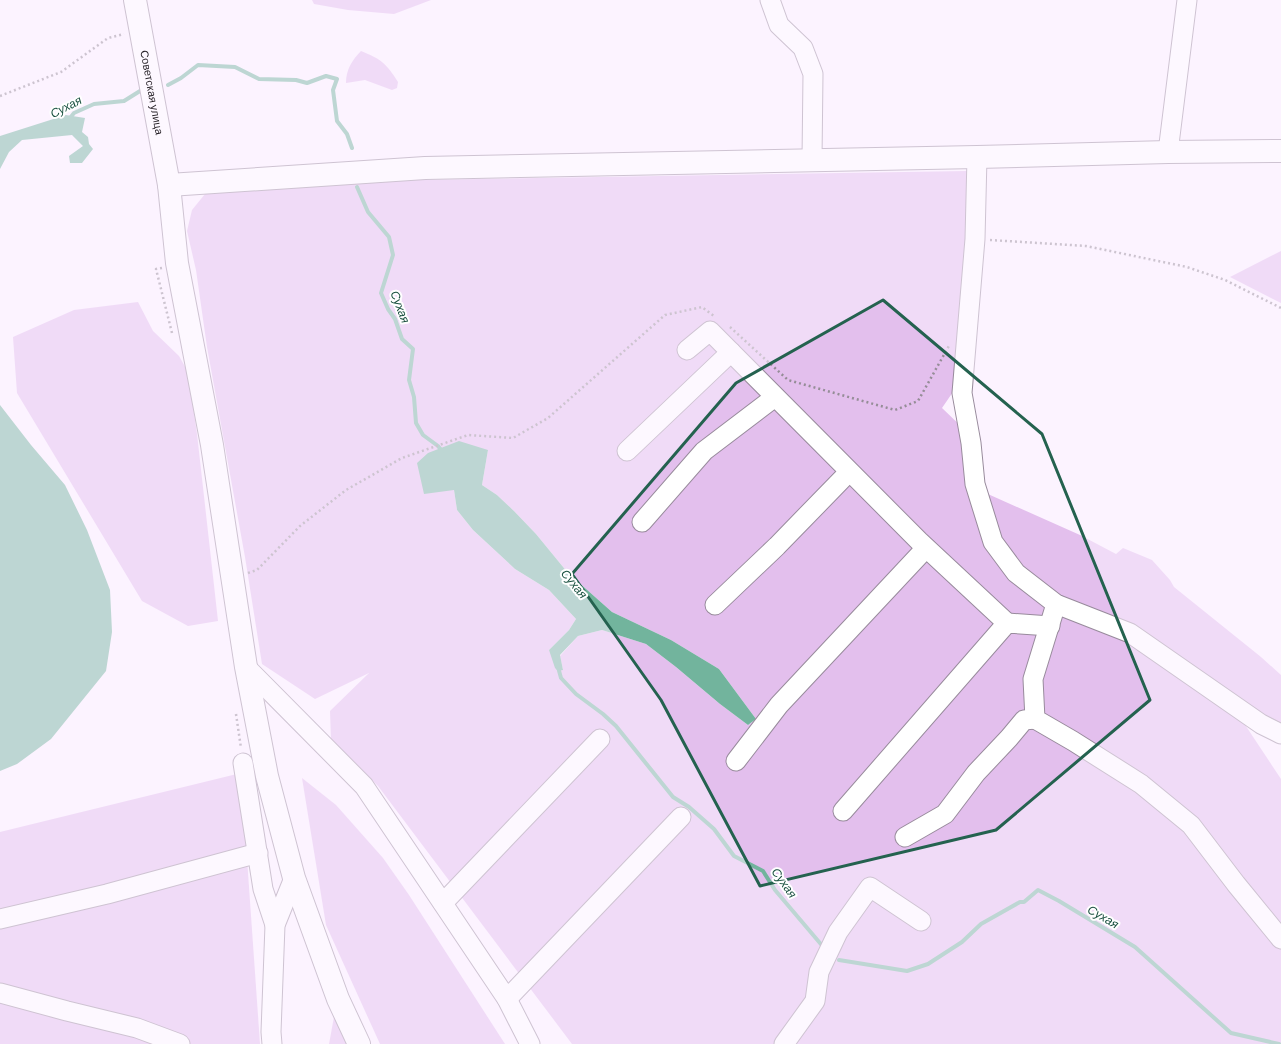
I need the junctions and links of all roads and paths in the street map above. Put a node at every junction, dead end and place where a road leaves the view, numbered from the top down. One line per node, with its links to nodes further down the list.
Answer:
1 (135, 0): 4 (main road, Советская улица)
2 (770, 0): 9 (street)
3 (1187, 0): 7 (street)
4 (140, 30): 5 (path); 10 (main road, Советская улица)
5 (0, 96)
6 (1281, 151): 7 (main road)
7 (1168, 152): 8 (main road)
8 (978, 157): 9 (main road); 11 (street)
9 (812, 159): 10 (main road)
10 (169, 185): 23 (main road, Советская улица)
11 (975, 239): 12 (path); 24 (street)
12 (1281, 308)
13 (715, 316): 23 (path)
14 (727, 325): 15 (path)
15 (952, 341)
16 (687, 350): 17 (street)
17 (731, 352): 18 (street); 19 (street)
18 (775, 397): 20 (street); 21 (street)
19 (627, 451)
20 (850, 472): 22 (street); 25 (street)
21 (642, 522)
22 (926, 548): 26 (street); 32 (street)
23 (232, 578): 28 (main road, Советская улица)
24 (1056, 604): 27 (street); 30 (street)
25 (715, 605)
26 (1007, 623): 27 (street); 34 (street)
27 (1050, 626): 29 (street)
28 (246, 667): 38 (main road, Советская улица); 39 (street)
29 (1035, 719): 36 (street); 43 (street)
30 (1281, 734)
31 (600, 739): 39 (street)
32 (736, 761)
33 (243, 763): 37 (street)
34 (843, 810)
35 (681, 817): 45 (street)
36 (905, 837)
37 (258, 854): 40 (street); 42 (street)
38 (294, 878): 42 (street); 48 (main road, Советская улица)
39 (443, 903): 45 (street)
40 (0, 919)
41 (921, 921): 50 (street)
42 (275, 924): 47 (street)
43 (1281, 939)
44 (0, 993): 46 (street)
45 (507, 999): 49 (street)
46 (180, 1044)
47 (272, 1044)
48 (359, 1044)
49 (530, 1044)
50 (784, 1044)

